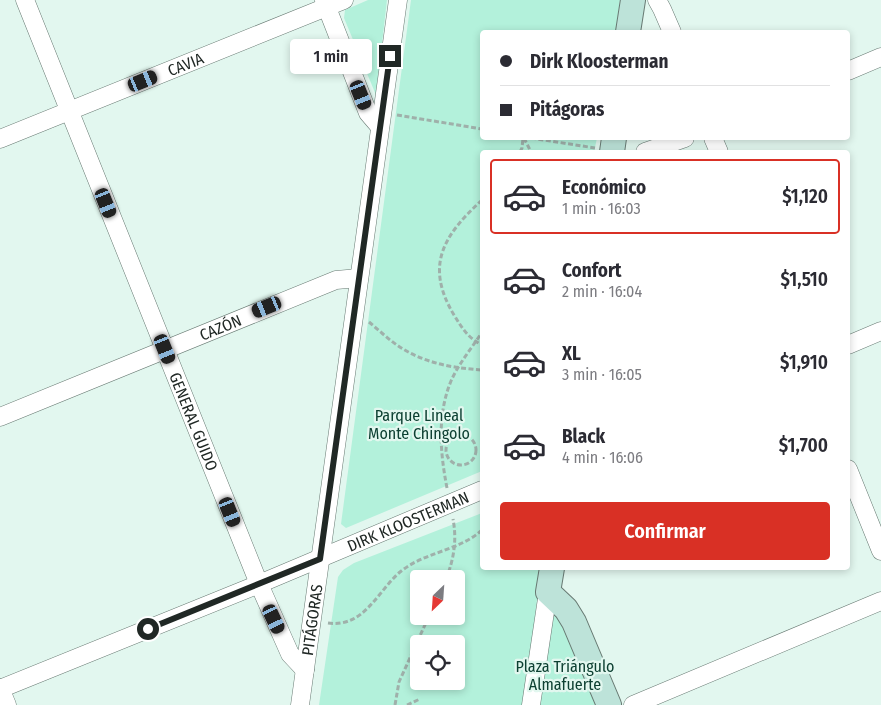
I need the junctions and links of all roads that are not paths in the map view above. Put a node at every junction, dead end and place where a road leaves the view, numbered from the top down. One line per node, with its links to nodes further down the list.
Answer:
1 (25, 0): 11 (street, GENERAL GUIDO)
2 (344, 0): 6 (street, CAVIA)
3 (398, 0): 12 (street, PITÁGORAS)
4 (633, 0): 7 (main road)
5 (657, 0): 8 (street)
6 (325, 4): 11 (street, CAVIA); 12 (street)
7 (628, 30)
8 (671, 30)
9 (881, 57): 10 (street)
10 (850, 69)
11 (70, 111): 13 (street, CAVIA); 19 (street, GENERAL GUIDO)
12 (381, 120): 16 (street, PITÁGORAS)
13 (0, 139)
14 (678, 140): 15 (street)
15 (651, 150)
16 (359, 278): 19 (street, CAZÓN); 24 (street, PITÁGORAS)
17 (881, 331): 18 (street)
18 (850, 344)
19 (165, 349): 20 (street, CAZÓN); 26 (street, GENERAL GUIDO)
20 (0, 417)
21 (850, 474): 23 (street)
22 (480, 491): 24 (street, DIRK KLOOSTERMAN)
23 (881, 551)
24 (320, 559): 26 (street, DIRK KLOOSTERMAN); 29 (street, PITÁGORAS)
25 (552, 570): 27 (main road)
26 (259, 584): 29 (street, GENERAL GUIDO); 30 (street, DIRK KLOOSTERMAN)
27 (548, 592): 33 (street); 34 (main road)
28 (881, 600): 35 (street)
29 (305, 670): 32 (street, PITÁGORAS)
30 (0, 688): 31 (street)
31 (7, 705)
32 (300, 705)
33 (531, 705)
34 (609, 705)
35 (633, 705)

